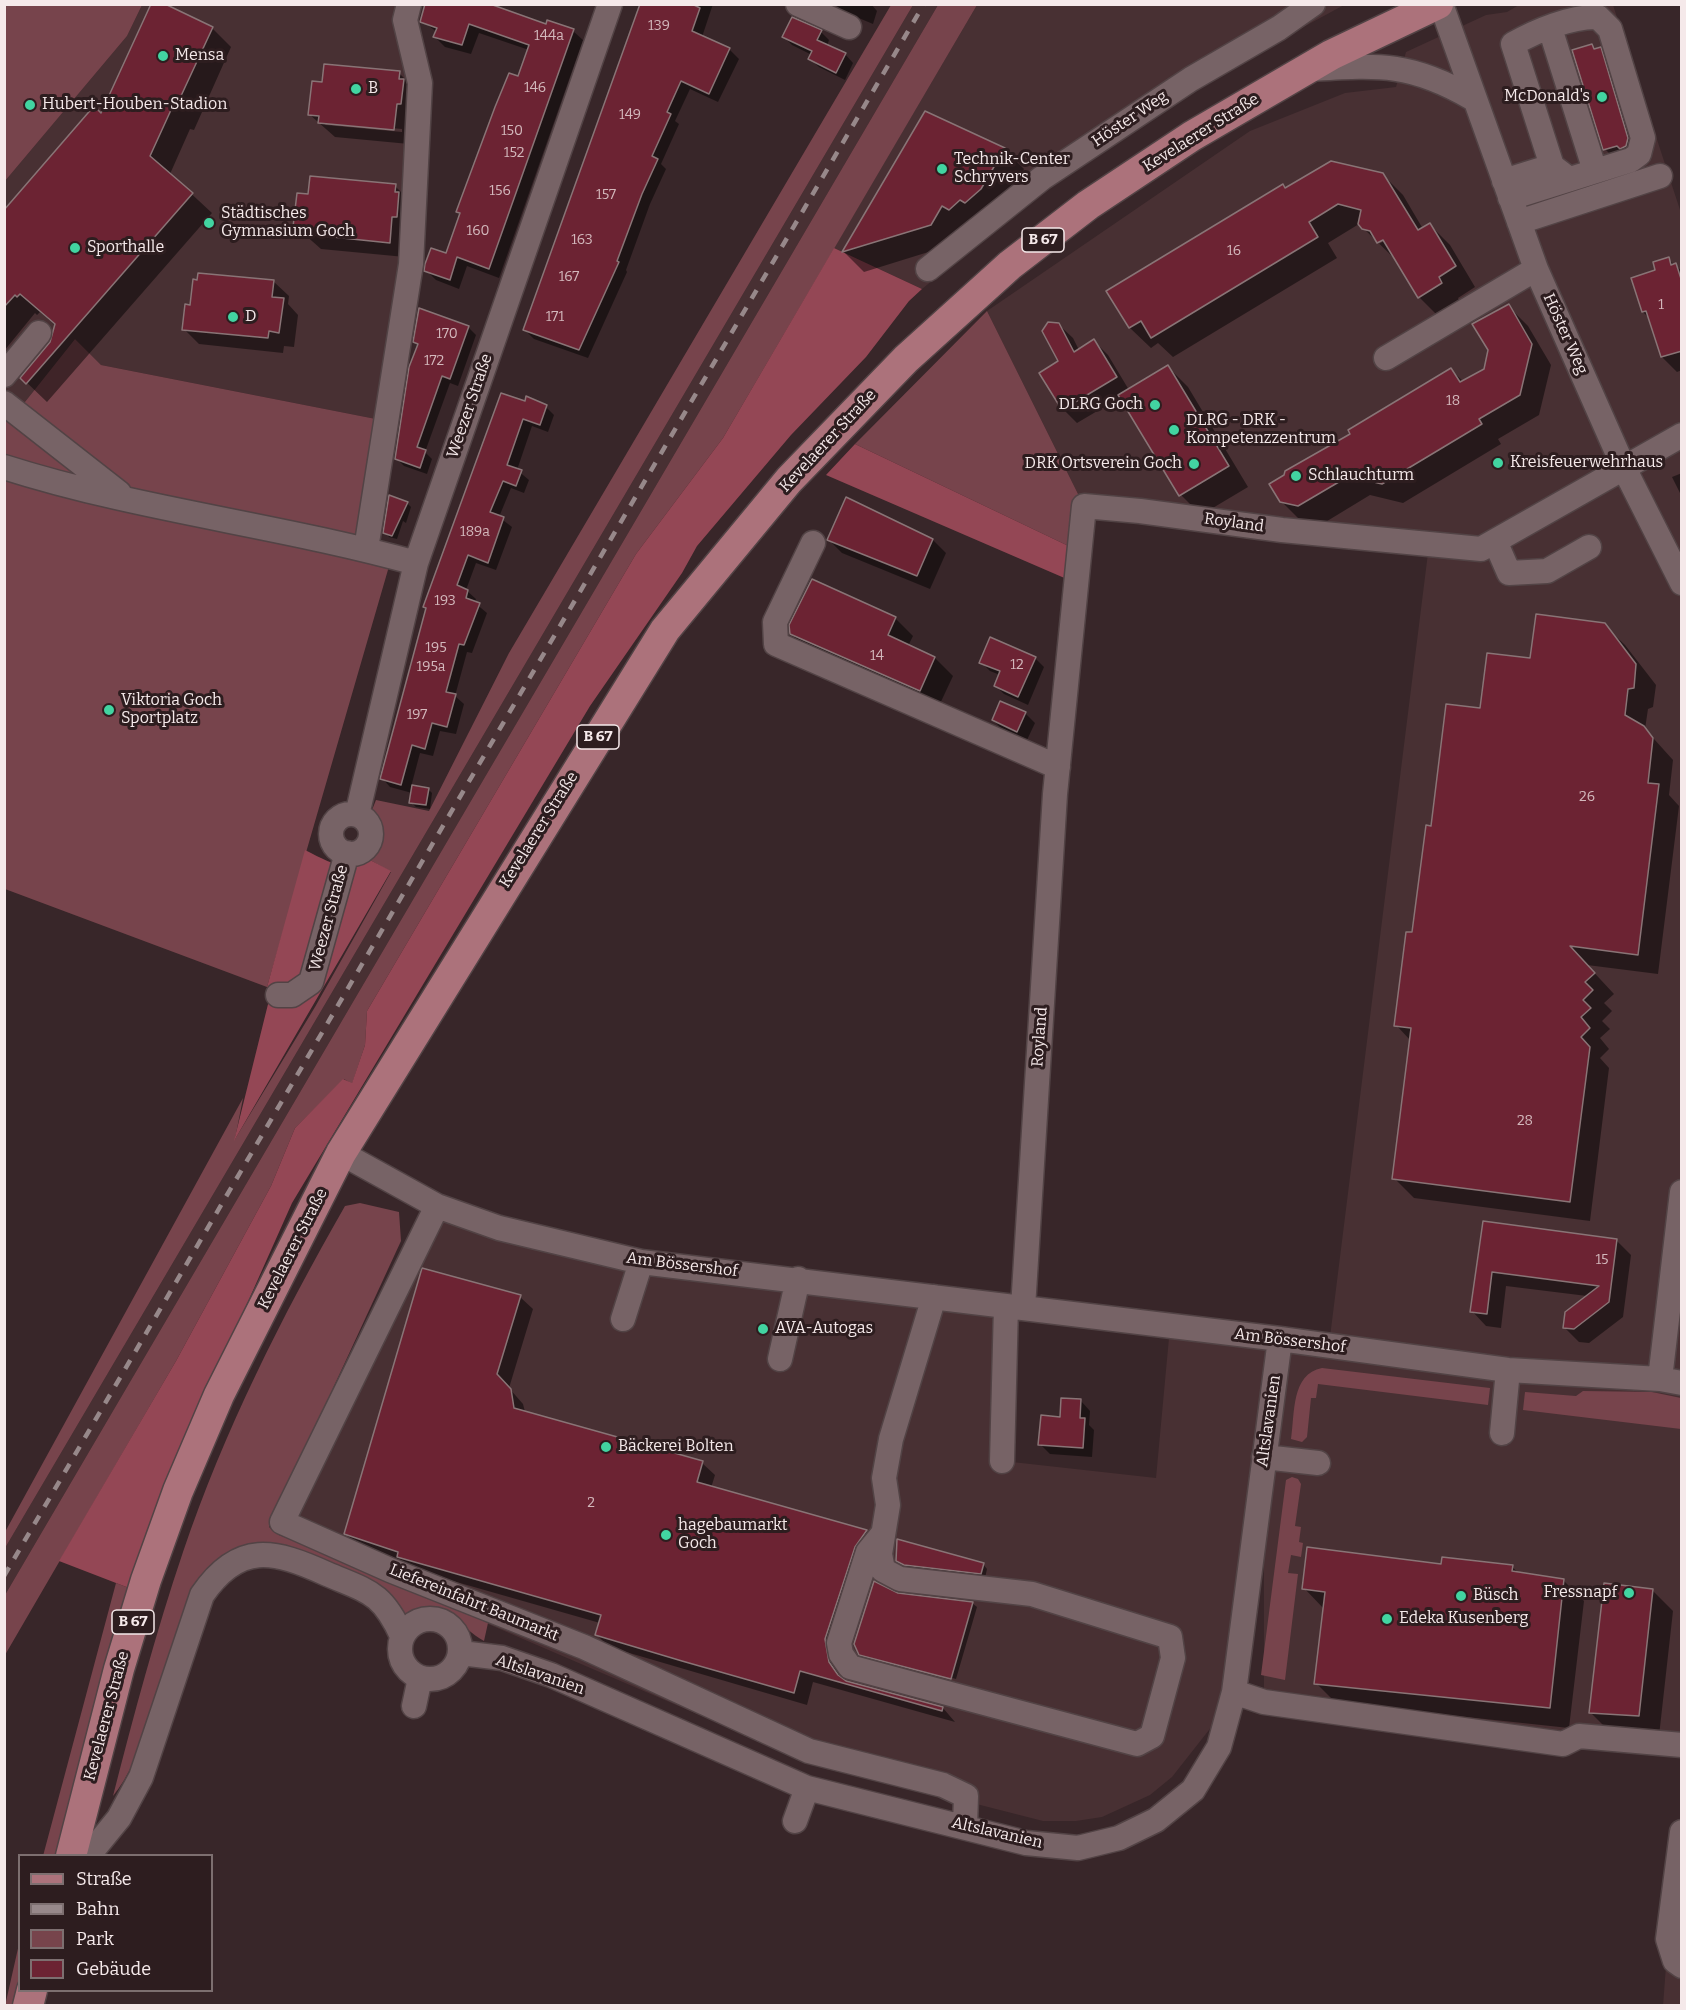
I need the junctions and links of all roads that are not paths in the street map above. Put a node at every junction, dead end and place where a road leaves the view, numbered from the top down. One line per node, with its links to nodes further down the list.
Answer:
1 (409, 4): 28 (street)
2 (610, 4): 29 (street, Weezer Straße)
3 (798, 4): 6 (street)
4 (1313, 4): 15 (street, Höster Weg)
5 (1439, 4): 8 (main road, Kevelaerer Straße / B 67); 9 (street, Höster Weg)
6 (849, 27)
7 (1550, 28): 10 (street); 10 (street); 11 (street)
8 (1307, 69): 9 (street); 33 (main road, Kevelaerer Straße / B 67)
9 (1472, 98): 13 (street, Höster Weg)
10 (1595, 171): 11 (street)
11 (1561, 172): 13 (street)
12 (1660, 176): 14 (street)
13 (1507, 190): 14 (street, Höster Weg)
14 (1519, 222): 16 (street, Höster Weg)
15 (928, 269)
16 (1536, 269): 18 (street); 23 (street, Höster Weg)
17 (39, 333): 19 (street)
18 (1386, 358)
19 (4, 375)
20 (4, 403): 24 (street)
21 (1682, 435): 23 (street)
22 (4, 467): 24 (street)
23 (1624, 468): 25 (street, Royland); 30 (street, Höster Weg)
24 (128, 500): 28 (street)
25 (1495, 541): 27 (street); 31 (street, Royland)
26 (813, 543): 31 (street)
27 (1589, 547)
28 (366, 549): 29 (street)
29 (416, 563): 32 (street, Weezer Straße)
30 (1682, 583)
31 (1058, 767): 39 (street, Royland)
32 (278, 995)
33 (341, 1153): 35 (street, Am Bössershof); 60 (main road, Kevelaerer Straße / B 67)
34 (1682, 1192): 44 (street)
35 (437, 1206): 36 (street, Am Bössershof); 58 (street, Liefereinfahrt Baumarkt)
36 (641, 1262): 37 (street, Am Bössershof); 40 (street)
37 (798, 1279): 38 (street, Am Bössershof); 42 (street)
38 (934, 1297): 39 (street, Am Bössershof); 49 (street)
39 (1014, 1307): 41 (street, Am Bössershof); 47 (street)
40 (623, 1319)
41 (1280, 1339): 43 (street, Am Bössershof); 46 (street, Altslavanien)
42 (780, 1359)
43 (1508, 1370): 44 (street, Am Bössershof); 45 (street)
44 (1671, 1381)
45 (1502, 1433)
46 (1264, 1457): 48 (street); 53 (street, Altslavanien)
47 (1002, 1461)
48 (1317, 1463)
49 (881, 1536): 49 (street)
50 (402, 1636): 51 (street); 52 (street); 61 (street)
51 (461, 1653): 52 (street); 56 (street, Altslavanien)
52 (420, 1678): 54 (street)
53 (1234, 1692): 55 (street); 58 (street, Altslavanien)
54 (414, 1706)
55 (1682, 1744)
56 (807, 1788): 57 (street); 58 (street, Altslavanien)
57 (795, 1821)
58 (964, 1827)
59 (1682, 1832): 62 (street)
60 (72, 1854)
61 (90, 1854)
62 (1682, 1966)

